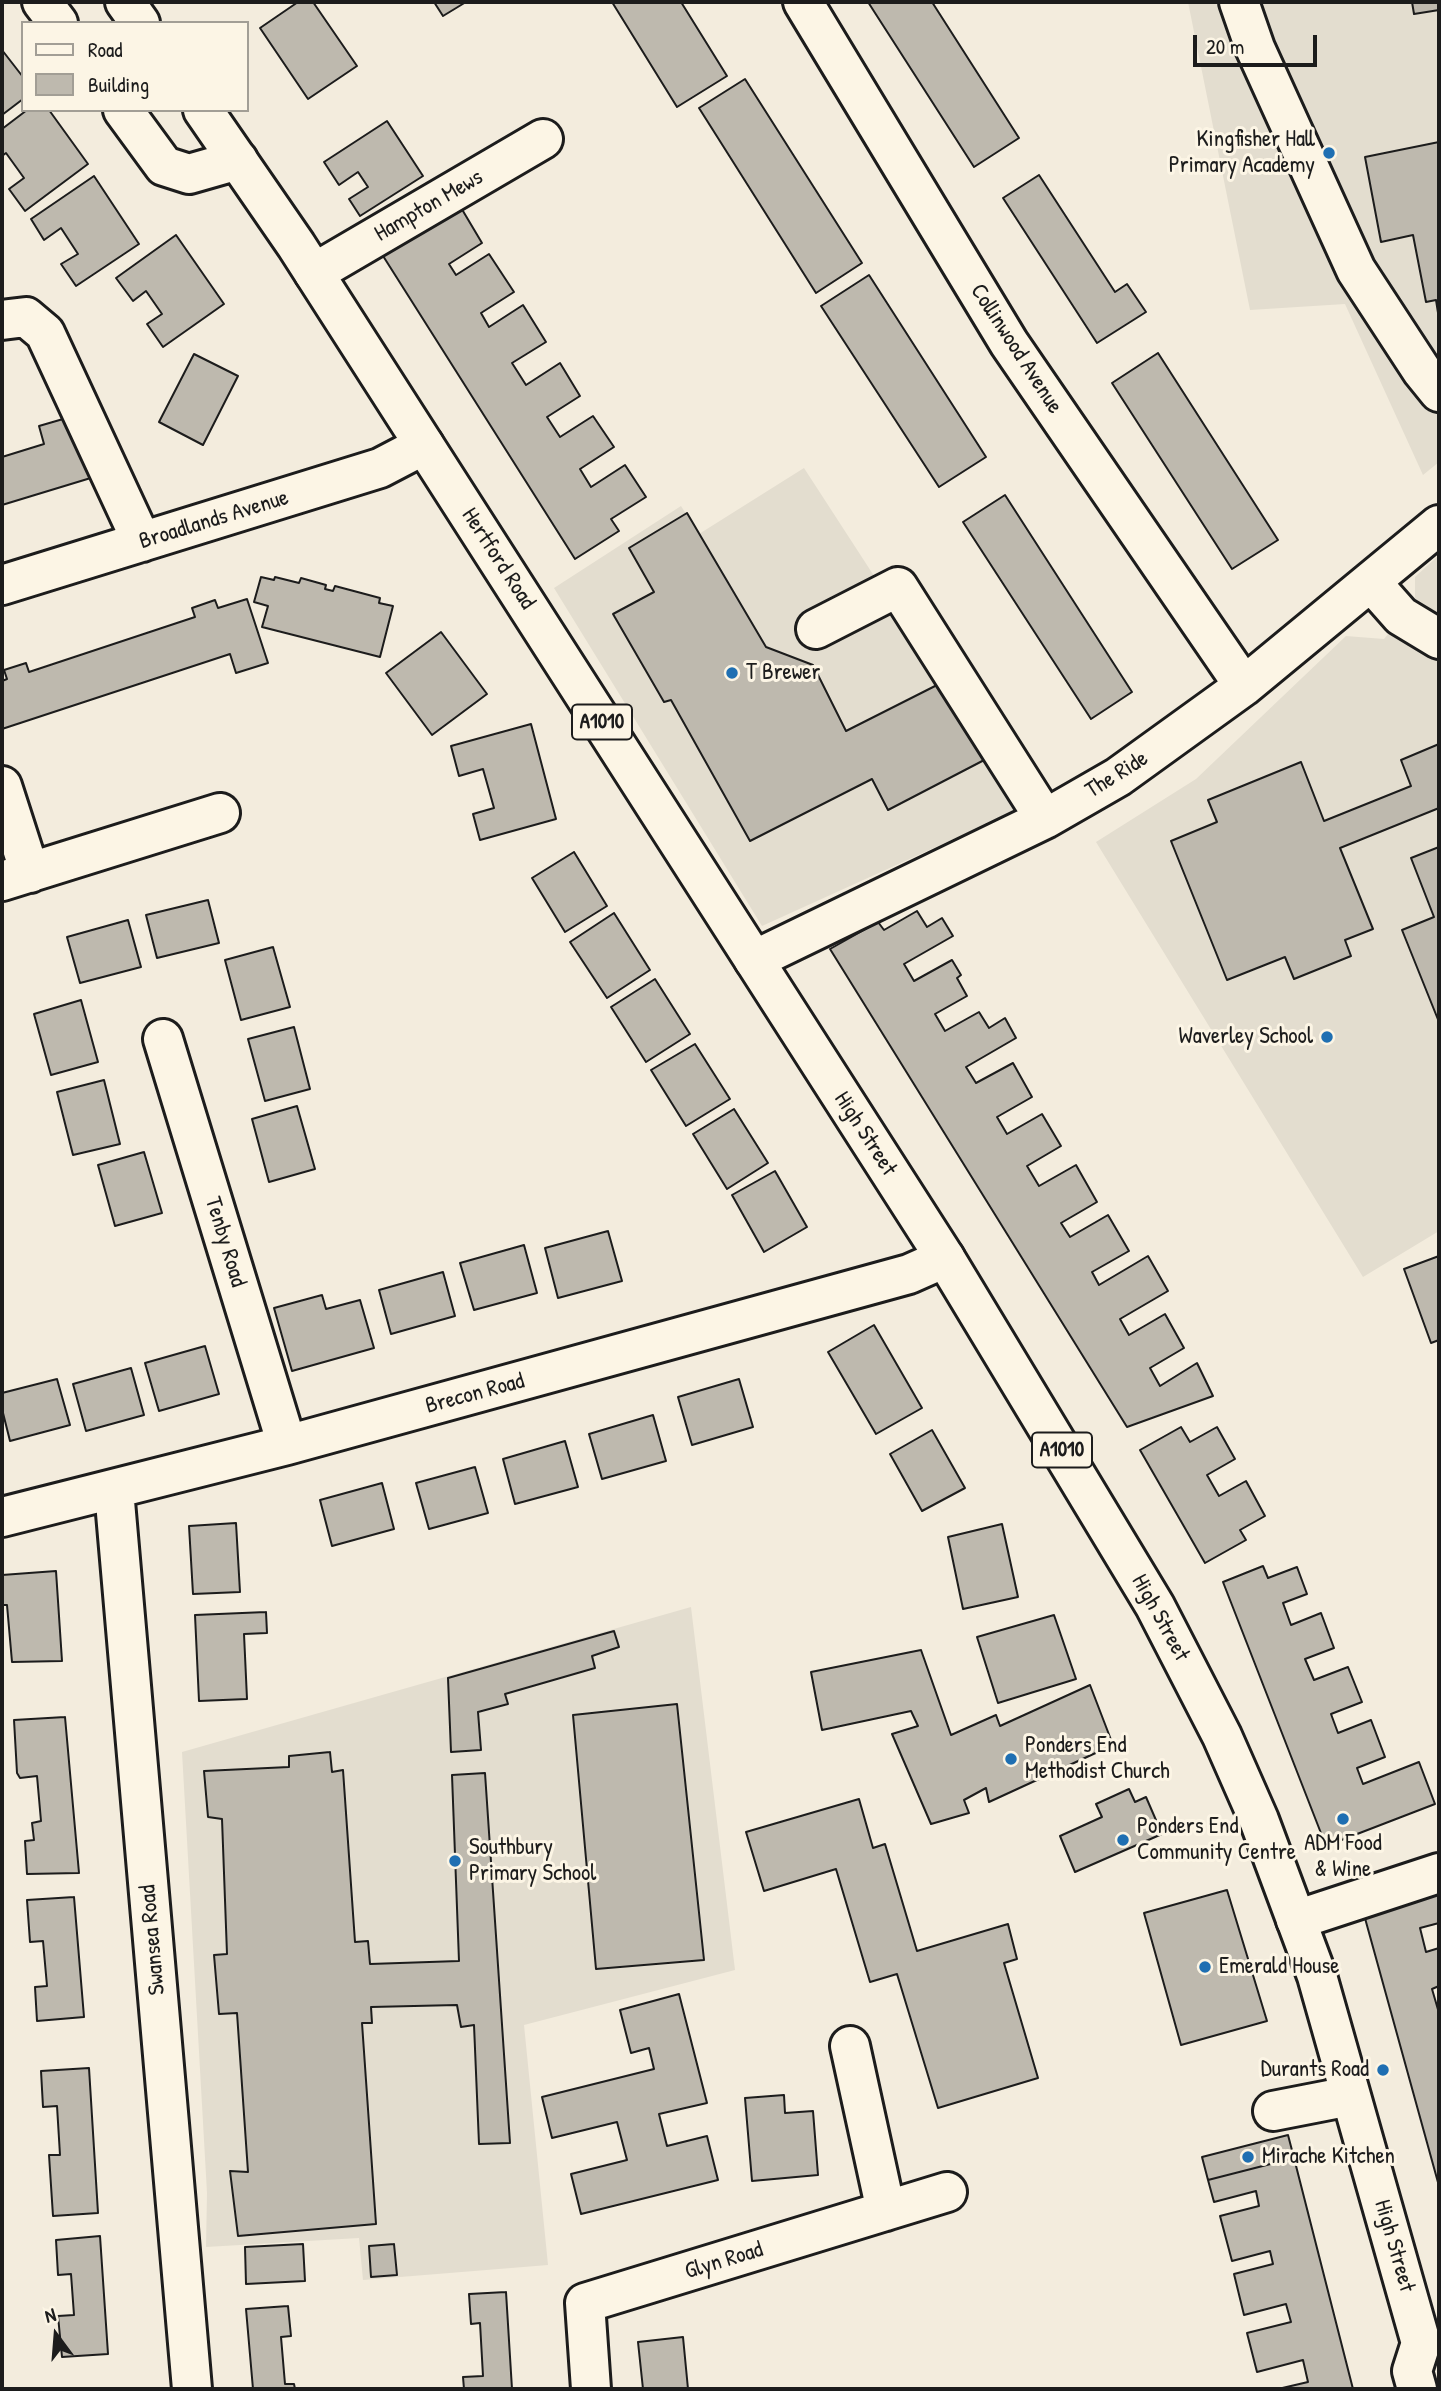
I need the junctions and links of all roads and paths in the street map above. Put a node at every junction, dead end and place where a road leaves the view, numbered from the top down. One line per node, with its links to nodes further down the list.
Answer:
1 (42, 2): 5 (street)
2 (125, 2): 6 (street)
3 (803, 2): 21 (street, Collinwood Avenue)
4 (1238, 2): 13 (street)
5 (56, 21)
6 (139, 21)
7 (124, 112): 10 (street)
8 (204, 112): 10 (street, Hertford Road / A1010)
9 (543, 139): 11 (street, Hampton Mews)
10 (238, 160): 11 (street, Hertford Road / A1010)
11 (314, 273): 14 (street, Hertford Road / A1010)
12 (2, 320): 16 (street)
13 (1439, 393)
14 (424, 446): 16 (street, Broadlands Avenue); 26 (street, Hertford Road / A1010)
15 (1439, 525): 17 (street, The Ride)
16 (142, 542): 18 (street, Broadlands Avenue)
17 (1371, 582): 20 (street); 21 (street, The Ride)
18 (2, 585)
19 (816, 629): 24 (street)
20 (1439, 639)
21 (1244, 686): 24 (street, The Ride)
22 (2, 786): 25 (street)
23 (220, 813): 25 (street)
24 (1045, 818): 26 (street, The Ride)
25 (16, 877)
26 (754, 960): 28 (street, High Street / A1010)
27 (163, 1040): 29 (street, Tenby Road)
28 (944, 1258): 29 (street, Brecon Road); 33 (street, High Street / A1010)
29 (287, 1445): 30 (street, Brecon Road)
30 (114, 1490): 31 (street, Brecon Road); 40 (street, Swansea Road)
31 (2, 1517)
32 (1439, 1873): 33 (street)
33 (1296, 1920): 35 (street, High Street / A1010)
34 (850, 2046): 38 (street)
35 (1350, 2096): 36 (street); 39 (street, High Street / A1010)
36 (1273, 2111)
37 (947, 2192): 38 (street, Glyn Road)
38 (886, 2211): 41 (street, Glyn Road)
39 (1430, 2349): 42 (street, High Street / A1010)
40 (192, 2389)
41 (591, 2389)
42 (1417, 2389)

